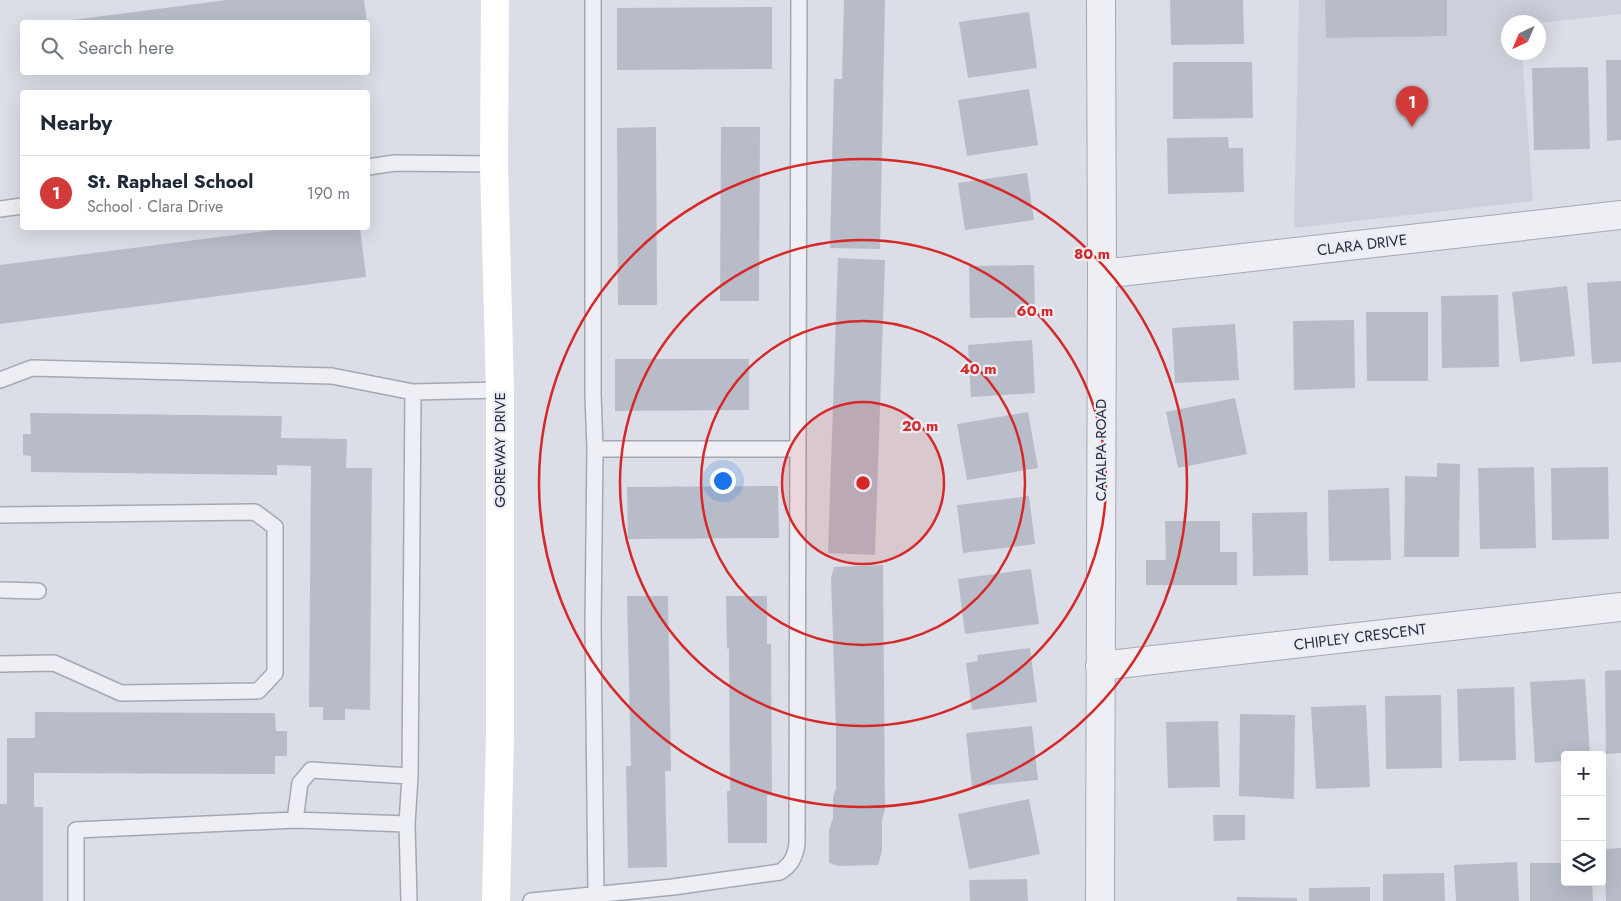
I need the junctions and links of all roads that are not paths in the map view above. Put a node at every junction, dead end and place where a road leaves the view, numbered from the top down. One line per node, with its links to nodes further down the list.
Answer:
1 (495, 0): 5 (main road, GOREWAY DRIVE)
2 (594, 0): 14 (lane)
3 (799, 0): 15 (lane)
4 (1100, 0): 10 (street, CATALPA ROAD)
5 (494, 164): 6 (lane); 12 (main road, GOREWAY DRIVE)
6 (370, 167)
7 (20, 206): 8 (lane)
8 (0, 209)
9 (1621, 215): 10 (street, CLARA DRIVE)
10 (1102, 274): 21 (street, CATALPA ROAD)
11 (0, 380): 13 (lane)
12 (500, 390): 13 (lane); 28 (main road, GOREWAY DRIVE)
13 (413, 392): 22 (lane)
14 (595, 449): 15 (lane); 25 (lane)
15 (797, 449): 25 (lane)
16 (0, 515): 20 (lane)
17 (0, 590): 18 (lane)
18 (38, 591)
19 (1621, 607): 21 (street, CHIPLEY CRESCENT)
20 (0, 664)
21 (1100, 666): 30 (street, CATALPA ROAD)
22 (410, 776): 23 (lane); 24 (lane)
23 (295, 820): 24 (lane); 26 (lane)
24 (408, 824): 27 (lane)
25 (596, 894): 29 (lane)
26 (76, 901)
27 (408, 901)
28 (496, 901)
29 (531, 901)
30 (1100, 901)

